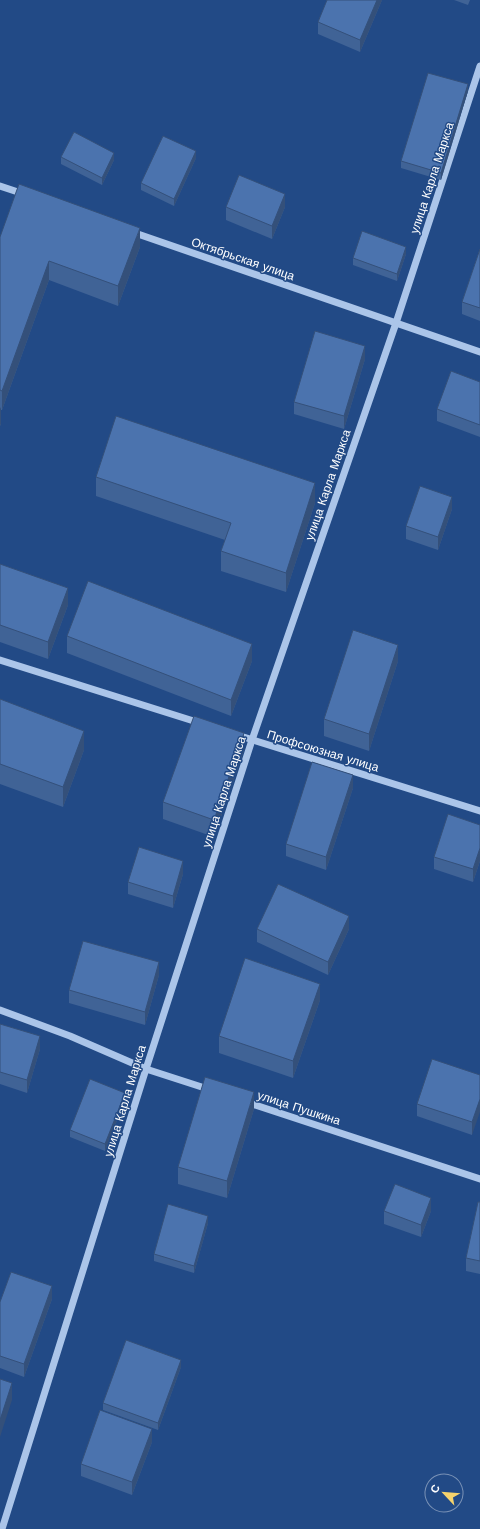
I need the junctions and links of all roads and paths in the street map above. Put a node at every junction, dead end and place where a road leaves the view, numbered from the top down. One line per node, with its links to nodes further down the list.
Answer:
1 (480, 66): 5 (street, улица Карла Маркса)
2 (0, 186): 3 (street)
3 (30, 196)
4 (127, 230): 5 (street, Октябрьская улица)
5 (396, 323): 6 (street, Октябрьская улица); 10 (street, улица Карла Маркса)
6 (480, 352)
7 (0, 660): 8 (street)
8 (207, 726)
9 (230, 733): 10 (street, Профсоюзная улица)
10 (252, 740): 11 (street, Профсоюзная улица); 13 (street, улица Карла Маркса)
11 (480, 811)
12 (0, 1010): 13 (street)
13 (146, 1069): 14 (street); 17 (street, улица Карла Маркса)
14 (215, 1092)
15 (237, 1099): 16 (street, улица Пушкина)
16 (480, 1179)
17 (2, 1529)

